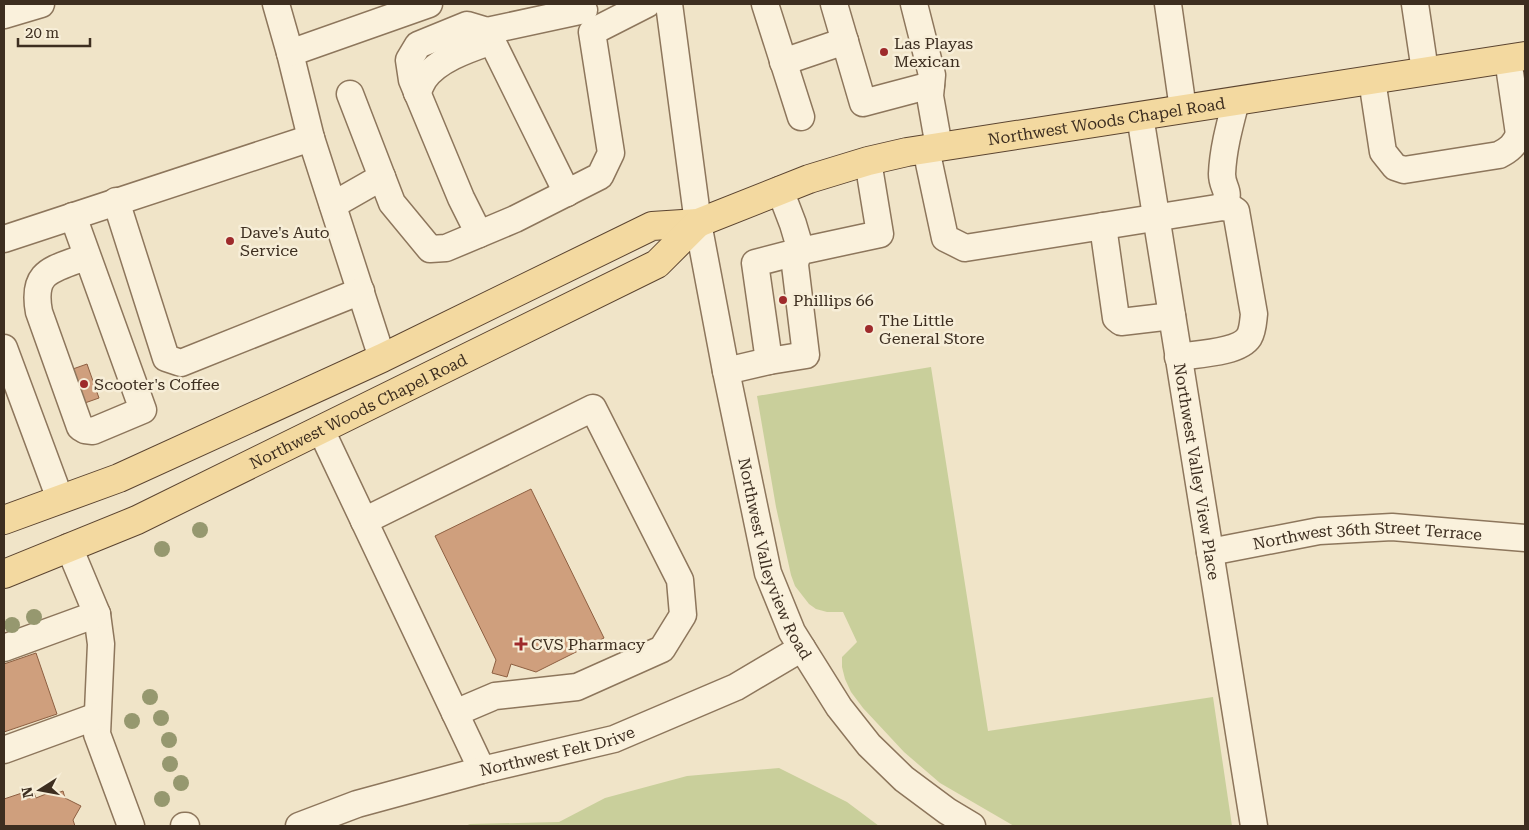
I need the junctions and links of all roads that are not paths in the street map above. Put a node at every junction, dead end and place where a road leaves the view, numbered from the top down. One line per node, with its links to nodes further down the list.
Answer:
1 (41, 4): 11 (street)
2 (276, 4): 15 (street)
3 (429, 4): 15 (street)
4 (647, 4): 12 (street)
5 (669, 4): 37 (street, Northwest Valleyview Road)
6 (765, 4): 17 (street)
7 (834, 4): 14 (street)
8 (914, 4): 20 (street)
9 (1168, 4): 23 (street)
10 (1415, 4): 18 (street)
11 (4, 15)
12 (586, 15): 13 (street); 31 (street)
13 (489, 36): 31 (street); 39 (street)
14 (845, 41): 17 (street); 20 (street)
15 (290, 53): 26 (street)
16 (1517, 57): 18 (main road, Northwest Woods Chapel Road); 19 (street)
17 (783, 62): 25 (street)
18 (1425, 71): 19 (main road, Northwest Woods Chapel Road)
19 (1372, 80): 22 (main road, Northwest Woods Chapel Road)
20 (931, 85): 27 (street)
21 (350, 94): 29 (street)
22 (1236, 101): 23 (main road, Northwest Woods Chapel Road); 34 (street)
23 (1183, 109): 24 (main road, Northwest Woods Chapel Road)
24 (1140, 116): 27 (main road, Northwest Woods Chapel Road); 36 (street, Northwest Valley View Place)
25 (801, 117)
26 (311, 138): 32 (street); 33 (street)
27 (932, 148): 28 (main road, Northwest Woods Chapel Road); 38 (street)
28 (868, 161): 30 (main road, Northwest Woods Chapel Road); 41 (street)
29 (382, 177): 33 (street); 39 (street)
30 (780, 190): 37 (main road, Northwest Woods Chapel Road); 41 (street)
31 (567, 193): 39 (street)
32 (116, 201): 35 (street); 43 (street)
33 (333, 205): 43 (street)
34 (1223, 207): 36 (street); 46 (street)
35 (73, 216): 40 (street); 42 (street)
36 (1156, 218): 38 (street); 44 (street, Northwest Valley View Place)
37 (698, 223): 47 (main road, Northwest Woods Chapel Road); 49 (street, Northwest Valleyview Road); 50 (main road, Northwest Woods Chapel Road)
38 (1103, 226): 44 (street)
39 (479, 234)
40 (4, 239)
41 (801, 251): 48 (street); 48 (street)
42 (87, 256): 42 (street)
43 (360, 291): 47 (street)
44 (1172, 316): 46 (street, Northwest Valley View Place)
45 (4, 348): 51 (street)
46 (1178, 357): 56 (street, Northwest Valley View Place)
47 (382, 358): 51 (main road, Northwest Woods Chapel Road)
48 (770, 361): 49 (street)
49 (726, 371): 60 (street, Northwest Valleyview Road)
50 (321, 430): 53 (street); 55 (main road, Northwest Woods Chapel Road)
51 (60, 499): 52 (main road, Northwest Woods Chapel Road)
52 (4, 520)
53 (364, 522): 61 (street); 61 (street)
54 (1525, 538): 56 (street, Northwest 36th Street Terrace)
55 (69, 547): 57 (main road, Northwest Woods Chapel Road); 58 (street)
56 (1210, 552): 68 (street, Northwest Valley View Place)
57 (4, 574)
58 (96, 614): 59 (street); 62 (street)
59 (4, 648)
60 (802, 648): 64 (street, Northwest Felt Drive); 67 (street, Northwest Valleyview Road)
61 (455, 713): 64 (street)
62 (97, 716): 63 (street); 65 (street)
63 (4, 750)
64 (482, 770): 66 (street, Northwest Felt Drive)
65 (131, 826)
66 (299, 826)
67 (972, 826)
68 (1254, 826)

